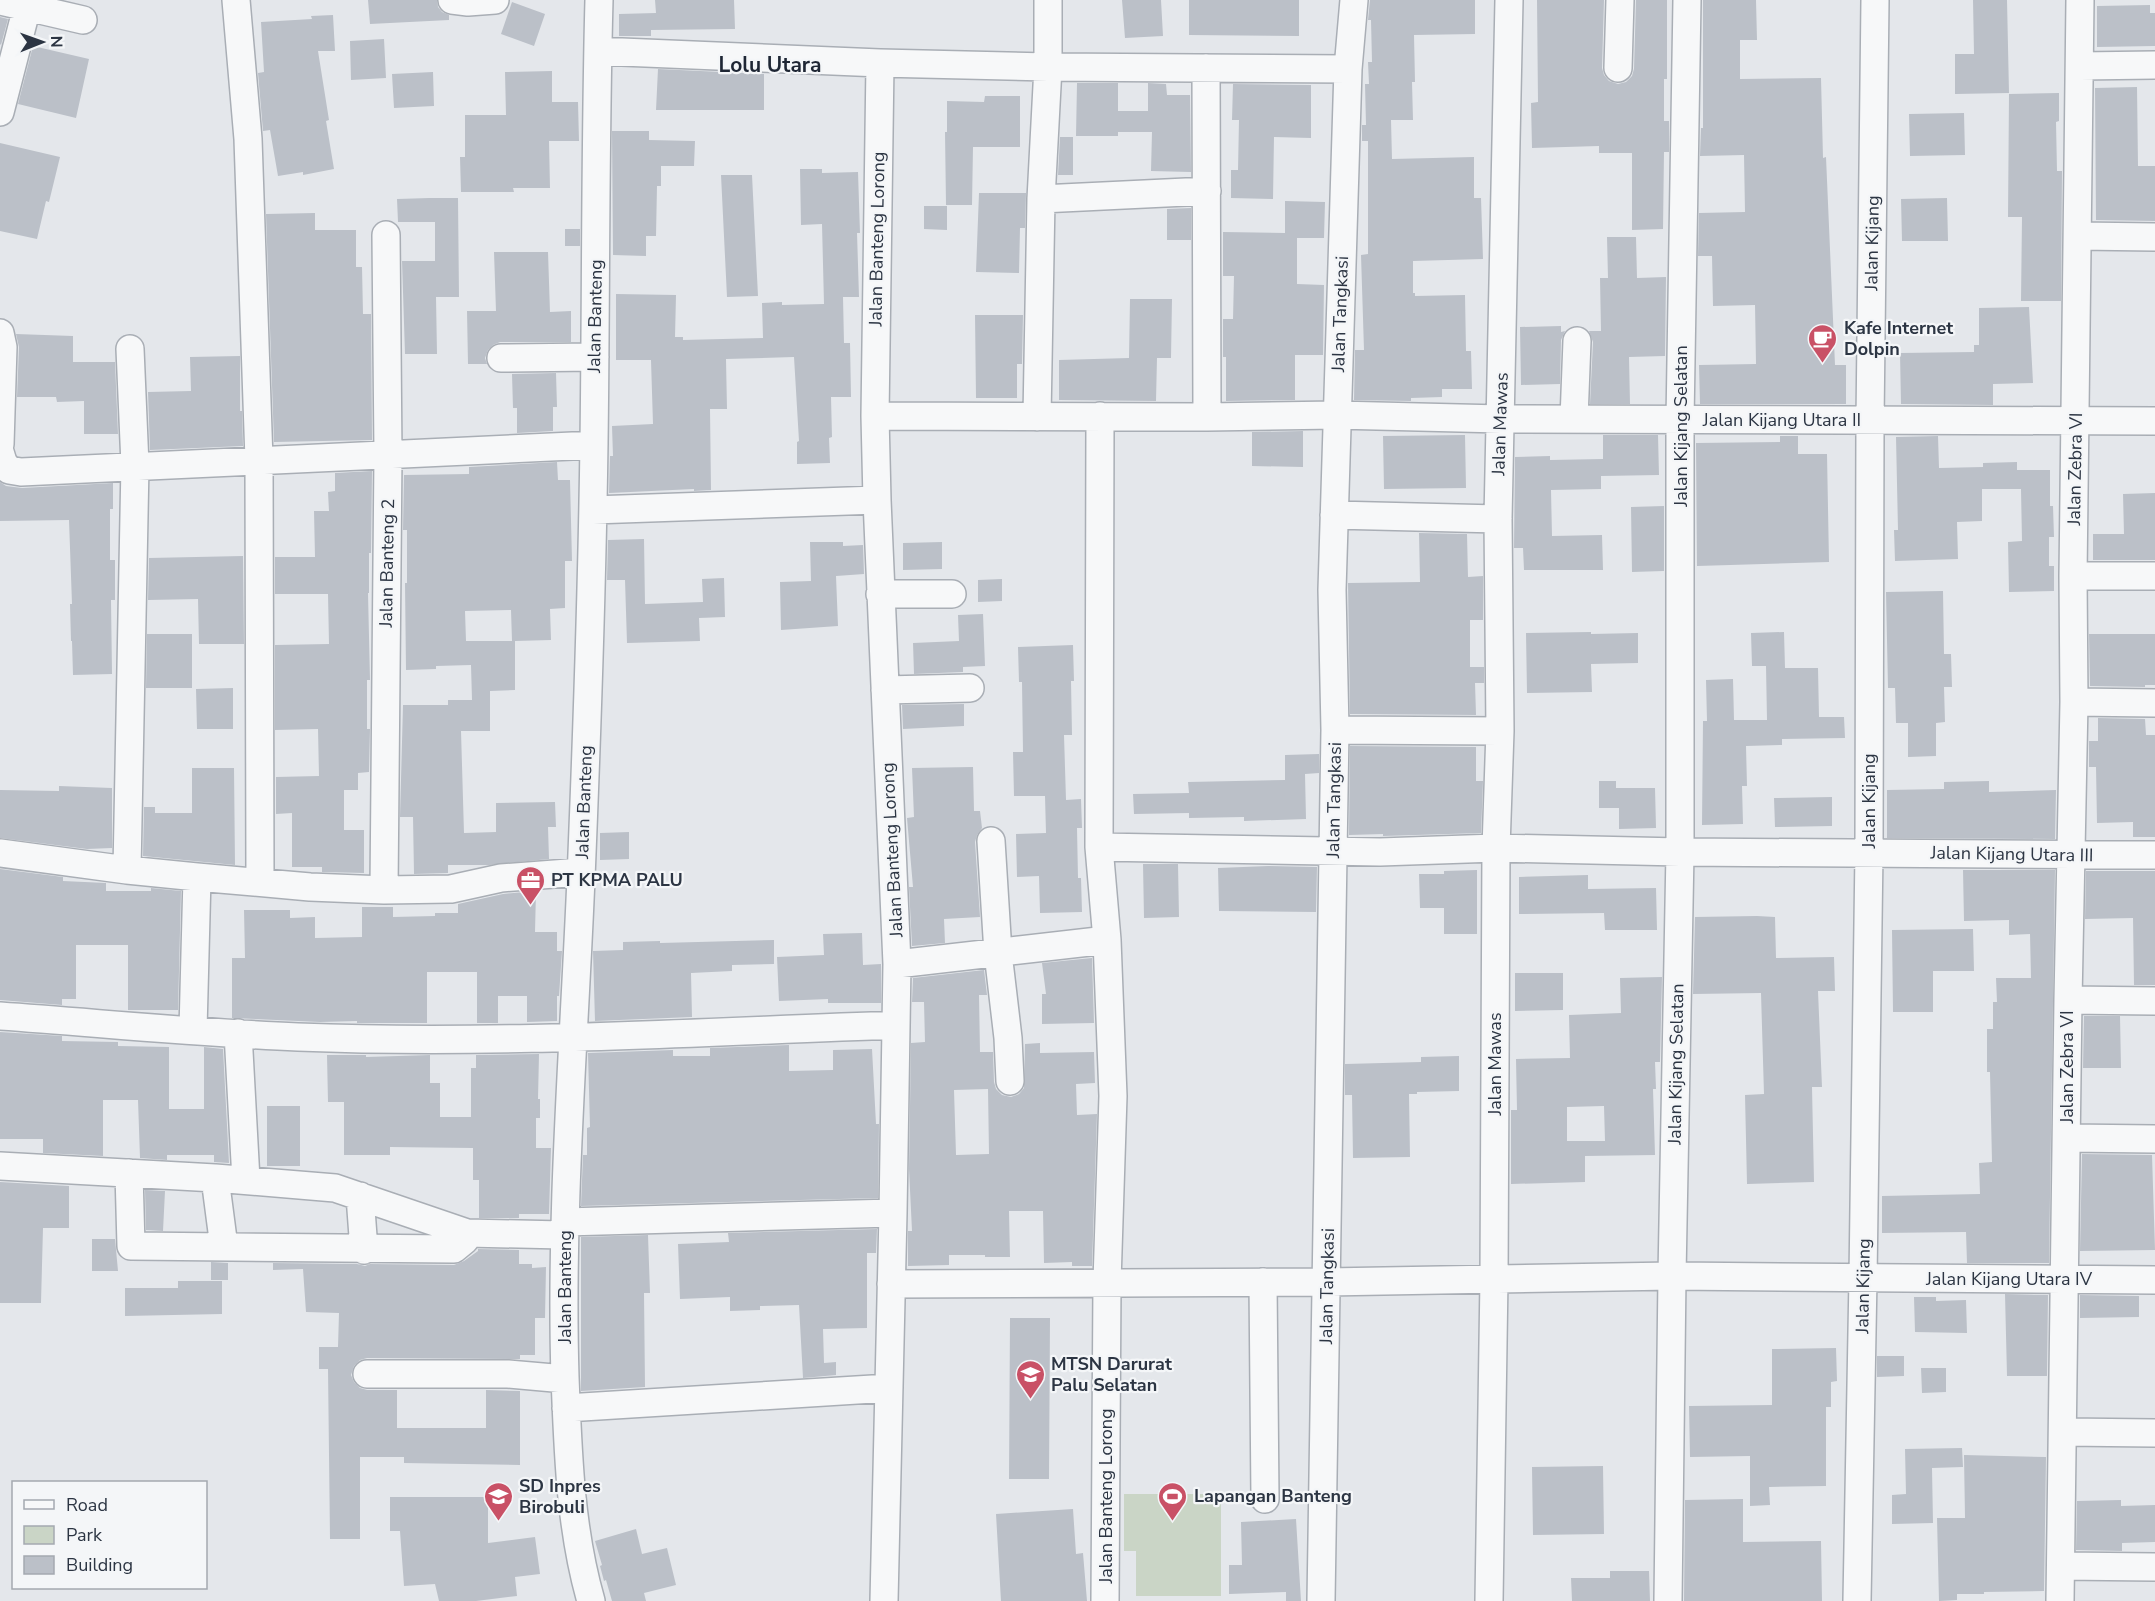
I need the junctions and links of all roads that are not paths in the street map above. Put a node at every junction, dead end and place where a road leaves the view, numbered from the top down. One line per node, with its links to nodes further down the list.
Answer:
1 (236, 0): 49 (street)
2 (452, 0): 3 (street)
3 (495, 0)
4 (600, 0): 15 (street, Jalan Banteng)
5 (1048, 0): 19 (street)
6 (1353, 0): 22 (street, Jalan Tangkasi)
7 (1509, 0): 39 (street, Jalan Mawas)
8 (1620, 0): 21 (street)
9 (1687, 0): 41 (street, Jalan Kijang Selatan)
10 (1875, 0): 42 (street, Jalan Kijang)
11 (2080, 0): 18 (street, Jalan Zebra VI)
12 (0, 1): 13 (street)
13 (27, 7): 14 (street); 23 (street)
14 (84, 20)
15 (598, 51): 16 (street); 32 (street, Jalan Banteng)
16 (880, 63): 19 (street); 35 (street, Jalan Banteng Lorong)
17 (2155, 65): 18 (street)
18 (2080, 66): 27 (street, Jalan Zebra VI)
19 (1048, 67): 20 (street); 25 (street)
20 (1206, 68): 22 (street); 24 (street)
21 (1618, 68)
22 (1348, 69): 34 (street, Jalan Tangkasi)
23 (0, 112)
24 (1207, 191): 25 (street); 38 (street)
25 (1041, 199): 37 (street)
26 (386, 235): 48 (street, Jalan Banteng 2)
27 (2078, 236): 28 (street); 43 (street, Jalan Zebra VI)
28 (2155, 237)
29 (0, 333): 45 (street)
30 (1577, 341): 40 (street)
31 (130, 350): 50 (street)
32 (595, 357): 33 (street); 46 (street, Jalan Banteng)
33 (501, 358)
34 (1336, 415): 38 (street); 39 (street, Jalan Kijang Utara II); 53 (street, Jalan Tangkasi)
35 (875, 416): 37 (street); 51 (street, Jalan Banteng Lorong)
36 (1101, 416): 37 (street); 38 (street); 66 (street, Jalan Banteng Lorong)
37 (1037, 417)
38 (1207, 417)
39 (1501, 419): 40 (street, Jalan Kijang Utara II); 54 (street, Jalan Mawas)
40 (1574, 419): 41 (street, Jalan Kijang Utara II)
41 (1680, 420): 42 (street, Jalan Kijang Utara II); 69 (street, Jalan Kijang Selatan)
42 (1870, 421): 43 (street, Jalan Kijang Utara II); 70 (street, Jalan Kijang)
43 (2076, 421): 44 (street, Jalan Kijang Utara II); 55 (street, Jalan Zebra VI)
44 (2155, 421)
45 (0, 444)
46 (594, 445): 48 (street); 52 (street, Jalan Banteng)
47 (0, 452): 50 (street)
48 (388, 455): 49 (street); 78 (street, Jalan Banteng 2)
49 (259, 460): 50 (street); 77 (street)
50 (135, 465): 74 (street)
51 (877, 500): 52 (street); 57 (street, Jalan Banteng Lorong)
52 (593, 510): 75 (street, Jalan Banteng)
53 (1334, 515): 54 (street); 63 (street, Jalan Tangkasi)
54 (1498, 519): 64 (street, Jalan Mawas)
55 (2073, 576): 56 (street); 61 (street, Jalan Zebra VI)
56 (2155, 576)
57 (880, 594): 58 (street); 60 (street, Jalan Banteng Lorong)
58 (952, 594)
59 (970, 688): 60 (street)
60 (885, 690): 81 (street, Jalan Banteng Lorong)
61 (2074, 702): 62 (street); 72 (street, Jalan Zebra VI)
62 (2155, 703)
63 (1335, 730): 64 (street); 68 (street, Jalan Tangkasi)
64 (1500, 731): 67 (street, Jalan Mawas)
65 (991, 841): 80 (street)
66 (1100, 847): 68 (street); 79 (street, Jalan Banteng Lorong)
67 (1496, 848): 68 (street); 69 (street); 104 (street, Jalan Mawas)
68 (1333, 850): 109 (street, Jalan Tangkasi)
69 (1680, 852): 70 (street); 102 (street, Jalan Kijang Selatan)
70 (1869, 852): 72 (street, Jalan Kijang Utara III); 103 (street, Jalan Kijang)
71 (0, 853): 74 (street)
72 (2072, 855): 73 (street, Jalan Kijang Utara III); 82 (street, Jalan Zebra VI)
73 (2155, 855)
74 (127, 870): 76 (street)
75 (581, 872): 78 (street); 88 (street, Jalan Banteng)
76 (197, 878): 77 (street); 86 (street)
77 (260, 882): 78 (street)
78 (384, 890)
79 (1107, 940): 80 (street); 107 (street, Jalan Banteng Lorong)
80 (998, 953): 81 (street); 89 (street)
81 (897, 964): 85 (street, Jalan Banteng Lorong)
82 (2068, 1000): 83 (street); 90 (street, Jalan Zebra VI)
83 (2155, 1001)
84 (0, 1016): 86 (street)
85 (897, 1025): 88 (street); 97 (street, Jalan Banteng Lorong)
86 (193, 1030): 87 (street)
87 (237, 1033): 88 (street); 95 (street)
88 (575, 1036): 98 (street, Jalan Banteng)
89 (1010, 1081)
90 (2067, 1138): 91 (street); 105 (street, Jalan Zebra VI)
91 (2155, 1139)
92 (0, 1166): 93 (street)
93 (129, 1173): 94 (street); 100 (street)
94 (215, 1178): 95 (street); 100 (street)
95 (246, 1180): 96 (street)
96 (360, 1196): 99 (street); 101 (street)
97 (893, 1213): 98 (street); 110 (street, Jalan Banteng Lorong)
98 (564, 1228): 99 (street); 112 (street, Jalan Banteng)
99 (467, 1233): 101 (street)
100 (224, 1246): 101 (street)
101 (364, 1250)
102 (1672, 1276): 103 (street); 104 (street); 125 (street, Jalan Kijang Selatan)
103 (1863, 1278): 105 (street, Jalan Kijang Utara IV); 126 (street, Jalan Kijang)
104 (1494, 1279): 109 (street); 124 (street, Jalan Mawas)
105 (2066, 1279): 106 (street, Jalan Kijang Utara IV); 115 (street, Jalan Zebra VI)
106 (2155, 1280)
107 (1107, 1282): 108 (street); 110 (street); 122 (street, Jalan Banteng Lorong)
108 (1263, 1282): 109 (street); 117 (street)
109 (1327, 1282): 123 (street, Jalan Tangkasi)
110 (891, 1284): 113 (street, Jalan Banteng Lorong)
111 (367, 1374): 112 (street)
112 (565, 1379): 114 (street, Jalan Banteng)
113 (889, 1388): 114 (street); 121 (street, Jalan Banteng Lorong)
114 (566, 1408): 120 (street, Jalan Banteng)
115 (2064, 1432): 116 (street); 118 (street, Jalan Zebra VI)
116 (2155, 1433)
117 (1265, 1499)
118 (2061, 1566): 119 (street); 127 (street, Jalan Zebra VI)
119 (2155, 1567)
120 (591, 1601)
121 (884, 1601)
122 (1105, 1601)
123 (1321, 1601)
124 (1489, 1601)
125 (1668, 1601)
126 (1857, 1601)
127 (2060, 1601)

